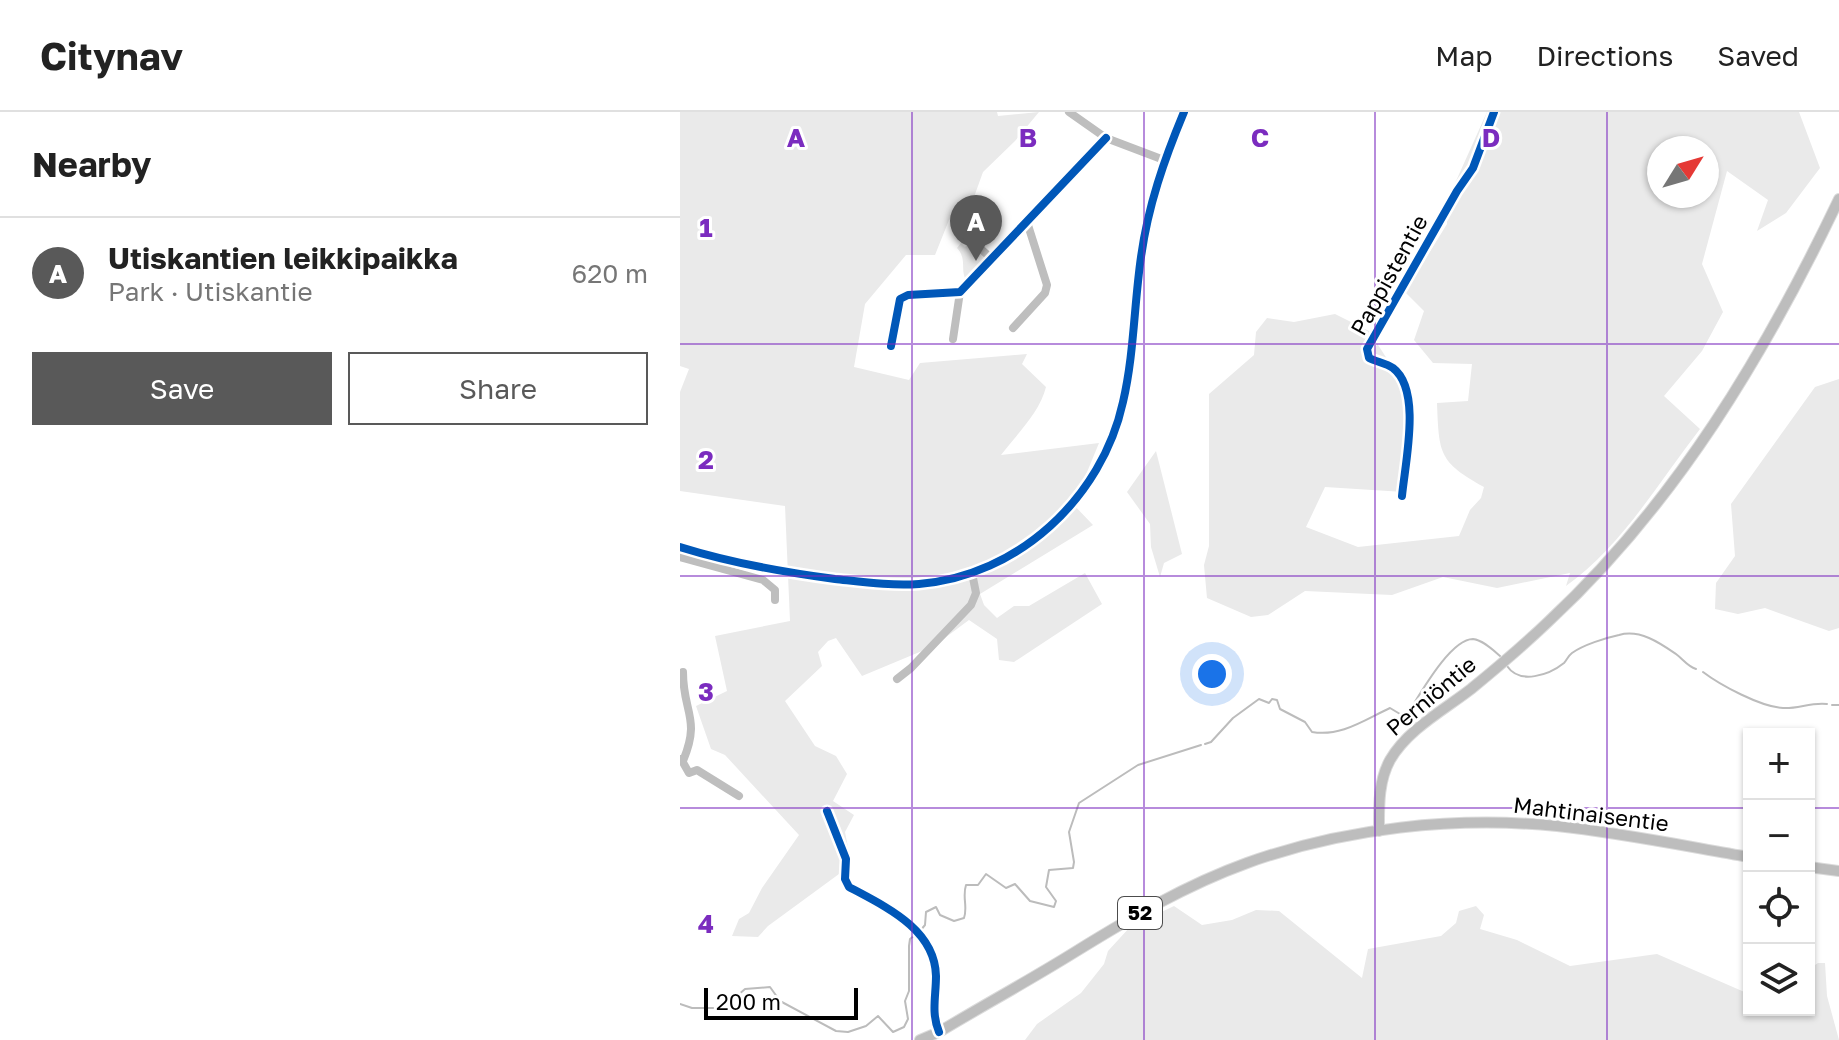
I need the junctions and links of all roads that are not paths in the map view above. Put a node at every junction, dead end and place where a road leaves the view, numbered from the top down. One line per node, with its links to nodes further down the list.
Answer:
1 (1069, 112): 3 (street)
2 (1494, 112): 13 (street, Pappistentie)
3 (1106, 138): 4 (street); 6 (street)
4 (1164, 160)
5 (1839, 199): 22 (main road, Perniöntie)
6 (1027, 222): 8 (street); 10 (street)
7 (971, 240): 8 (street)
8 (992, 259): 9 (street)
9 (960, 292): 11 (street); 12 (street)
10 (1013, 328)
11 (953, 339)
12 (891, 346)
13 (1402, 496)
14 (680, 557): 16 (street)
15 (727, 562): 18 (street)
16 (775, 600)
17 (683, 672): 19 (street)
18 (897, 679)
19 (681, 760): 20 (street)
20 (739, 796)
21 (827, 811): 26 (street)
22 (1379, 831): 23 (main road, Mahtinaisentie / 52); 26 (main road, 52)
23 (1743, 856)
24 (1815, 868): 25 (main road)
25 (1838, 871)
26 (936, 1035): 27 (main road, 52)
27 (920, 1040)

